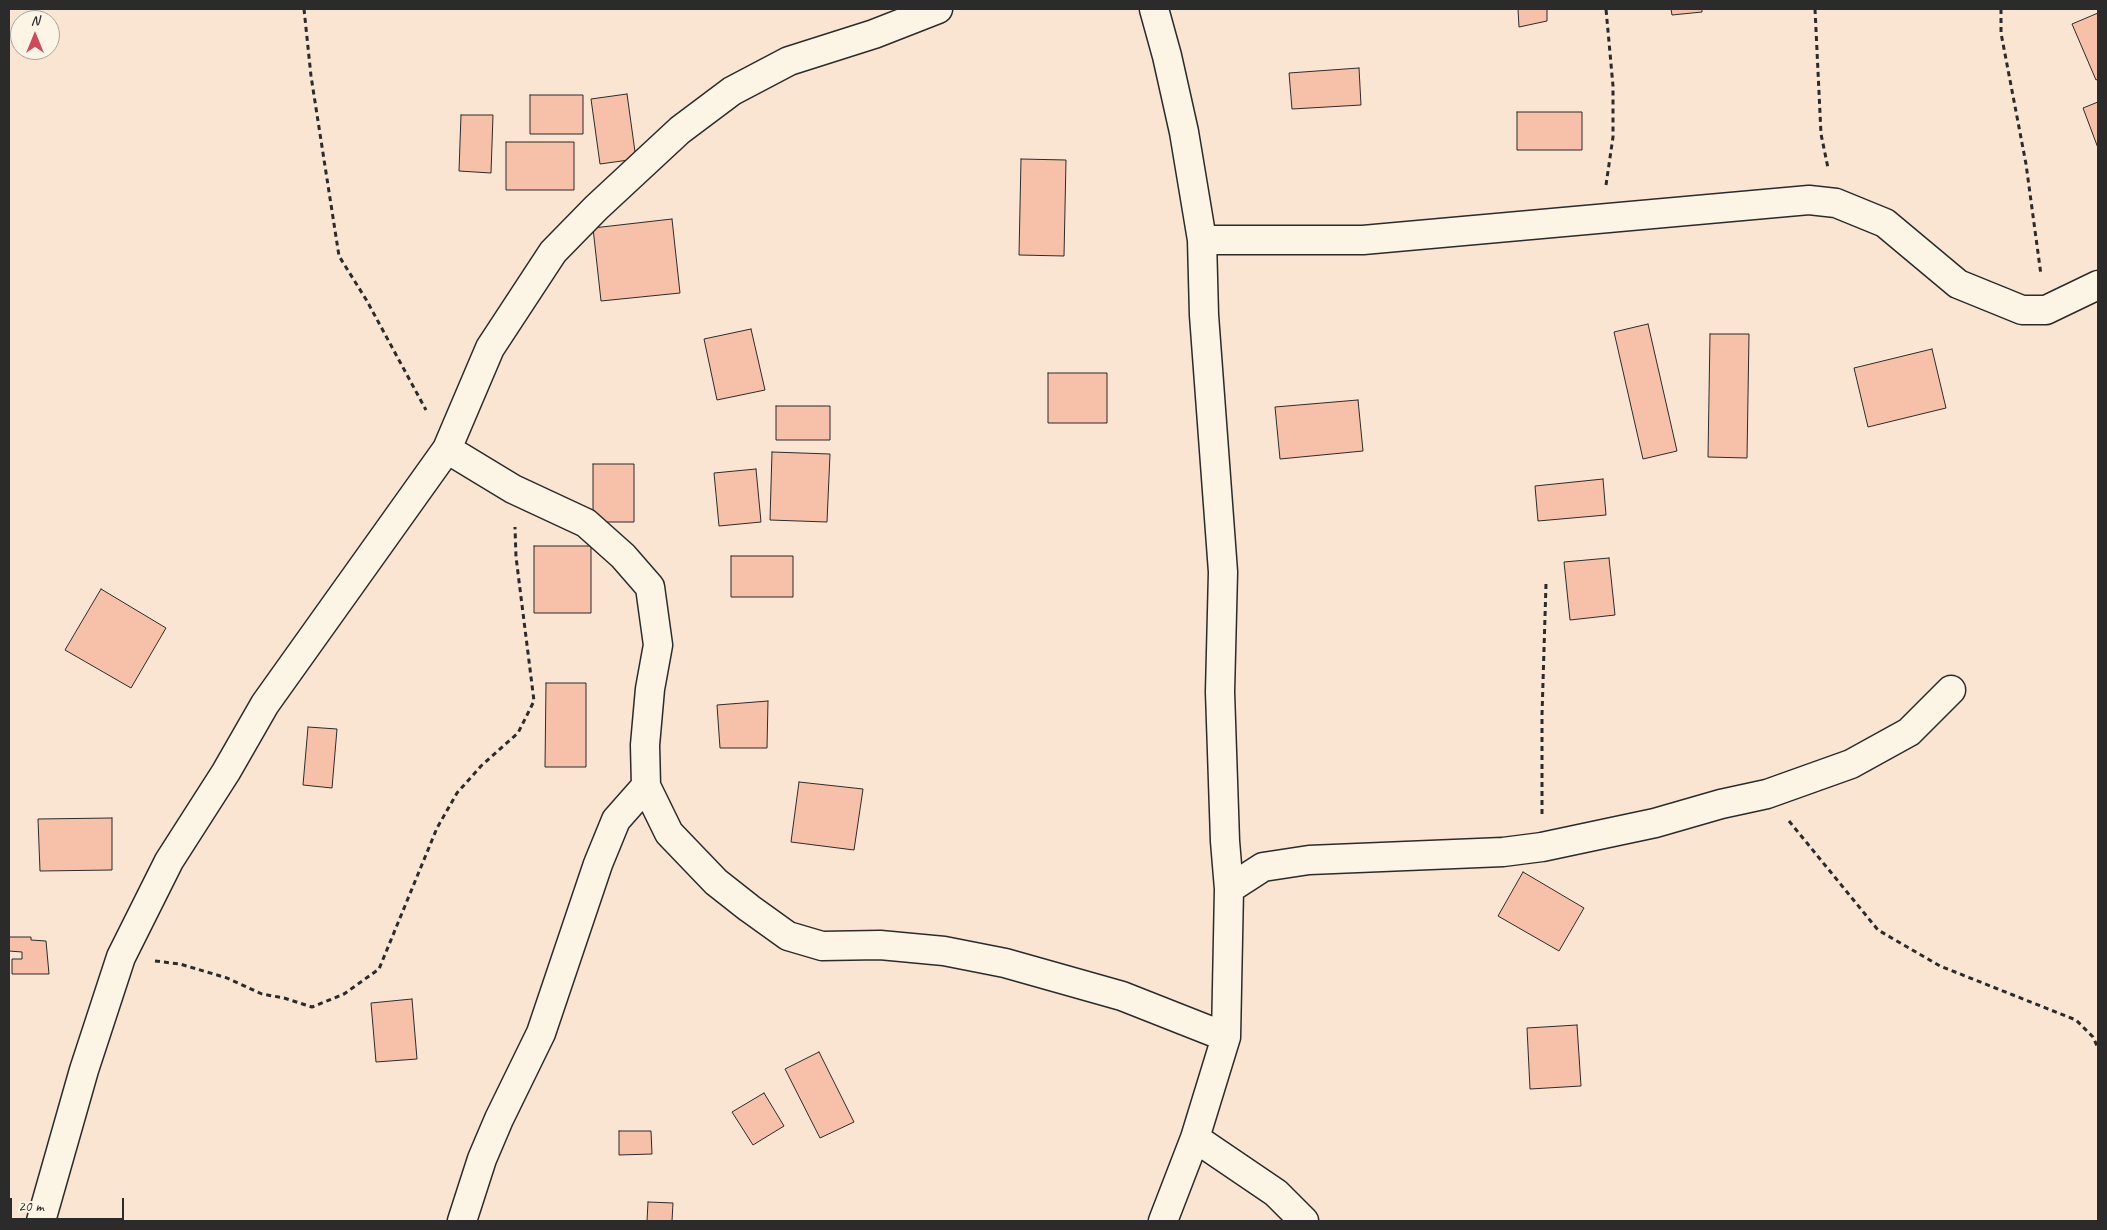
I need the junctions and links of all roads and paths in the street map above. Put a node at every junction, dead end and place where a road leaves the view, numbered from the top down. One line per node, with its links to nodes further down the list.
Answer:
1 (304, 9): 12 (path)
2 (938, 9): 12 (street)
3 (1154, 9): 9 (street)
4 (1606, 9): 8 (path)
5 (1815, 9): 7 (path)
6 (2001, 9): 11 (path)
7 (1836, 203): 8 (street); 11 (street)
8 (1601, 219): 9 (street)
9 (1202, 240): 19 (street)
10 (2098, 285): 11 (street)
11 (2046, 310)
12 (447, 449): 13 (street); 20 (street)
13 (513, 489): 16 (street); 20 (path)
14 (1546, 584): 18 (path)
15 (1951, 690): 17 (street)
16 (646, 786): 21 (street); 25 (street)
17 (1767, 794): 18 (street); 22 (path)
18 (1542, 847): 19 (street)
19 (1229, 889): 21 (street)
20 (121, 957): 24 (street)
21 (1226, 1036): 23 (street)
22 (2098, 1048)
23 (1196, 1138): 26 (street); 27 (street)
24 (40, 1221)
25 (462, 1221)
26 (1163, 1221)
27 (1304, 1221)

